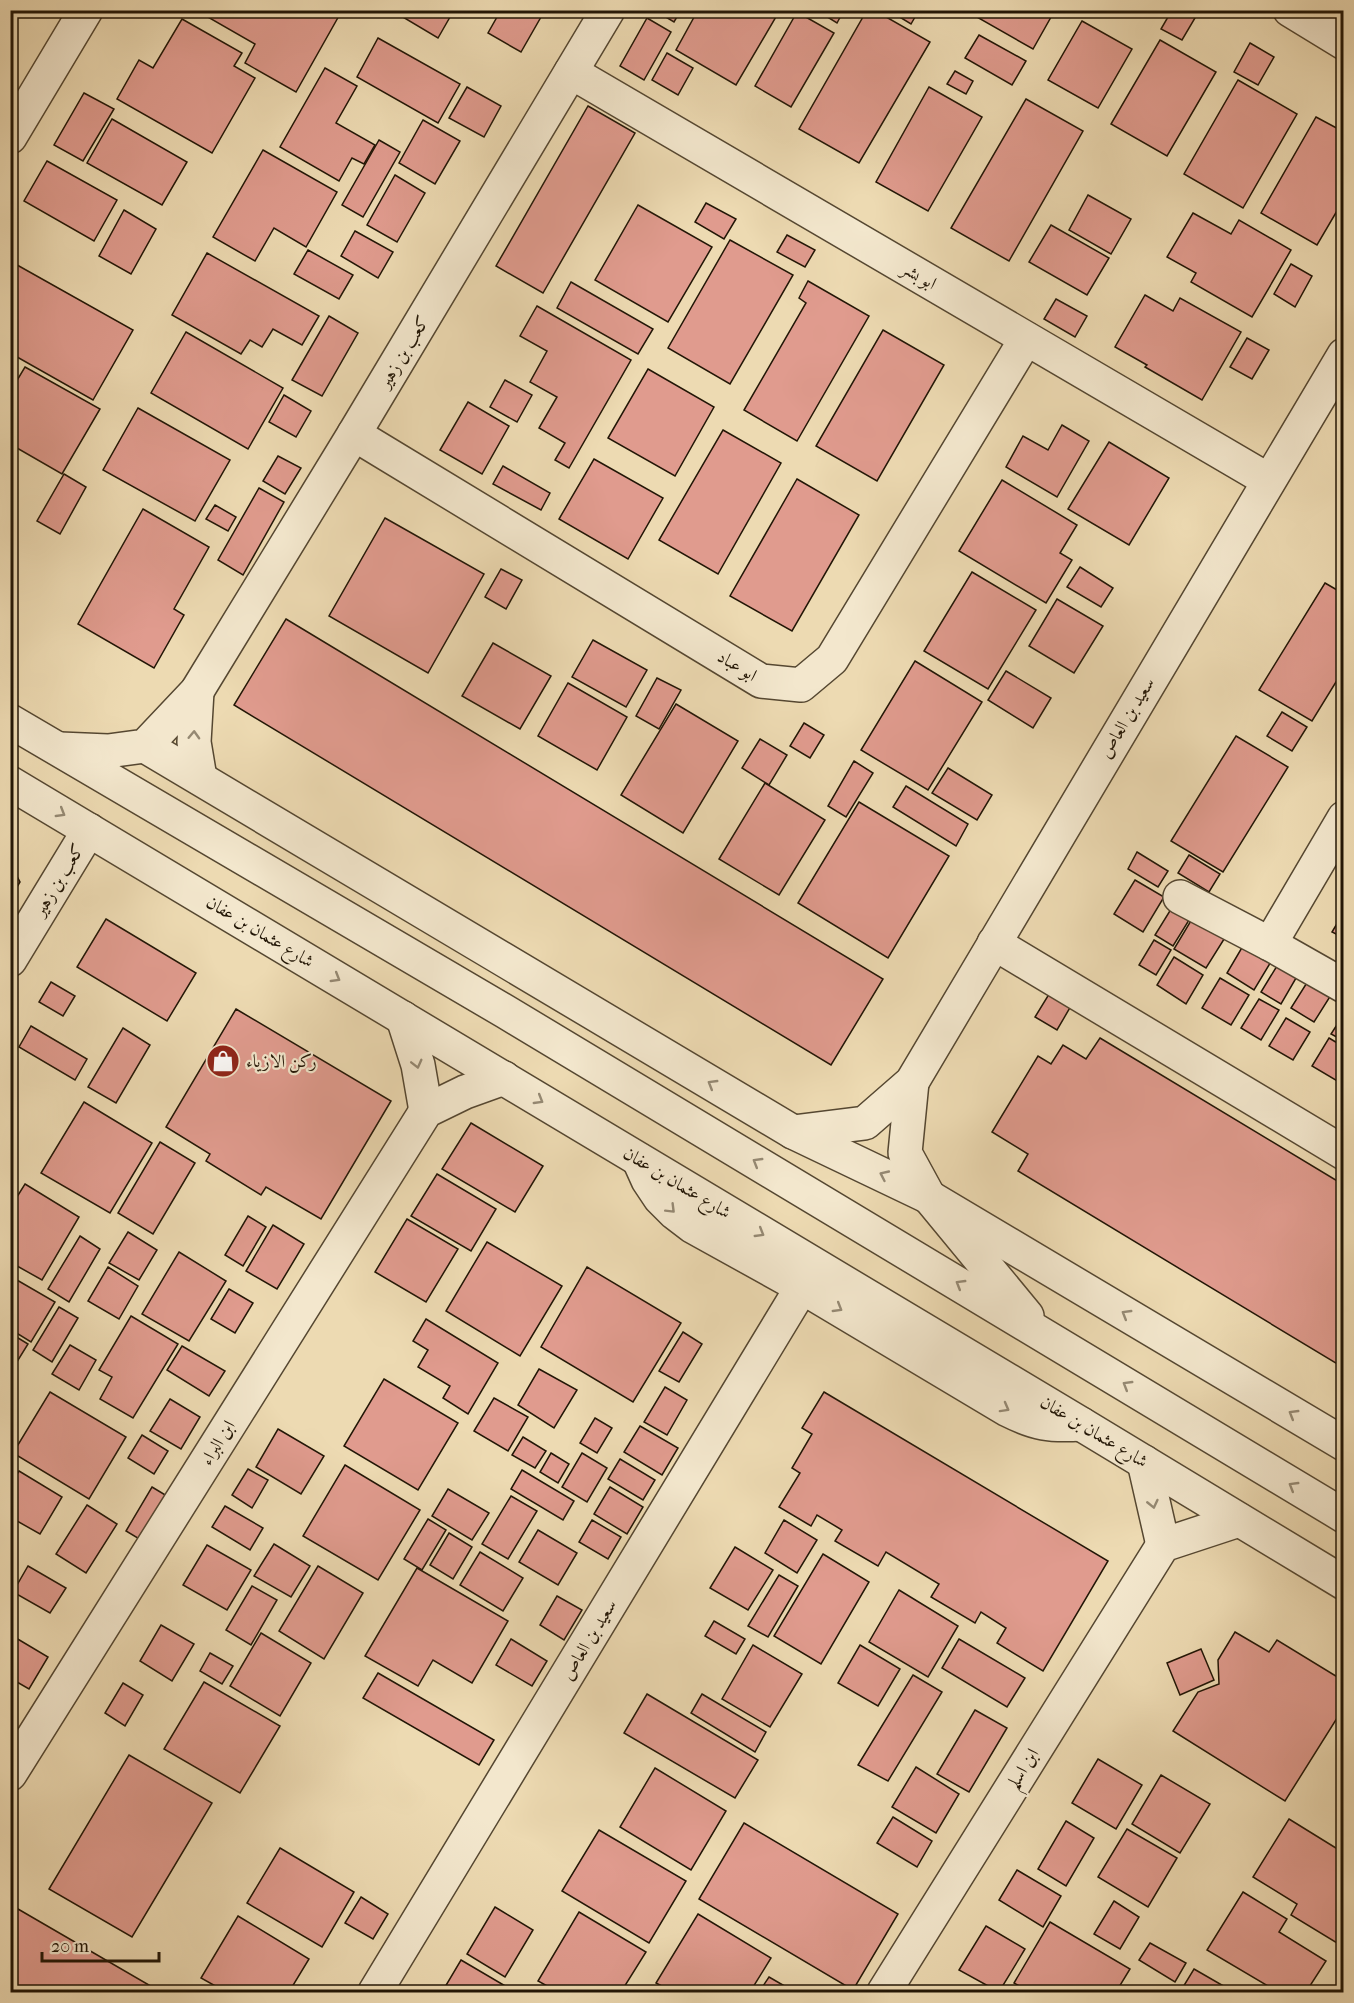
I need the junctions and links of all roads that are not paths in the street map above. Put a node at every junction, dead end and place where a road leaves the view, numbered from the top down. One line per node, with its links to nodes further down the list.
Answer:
1 (86, 10): 6 (street)
2 (608, 10): 5 (street, كعب بن زهير)
3 (1290, 10): 4 (street)
4 (1344, 43)
5 (571, 72): 7 (street, ابو بشر); 9 (street, كعب بن زهير)
6 (10, 137)
7 (1026, 339): 9 (street, ابو عباد); 10 (street, ابو بشر)
8 (1344, 355): 10 (street, سعيد بن العاص)
9 (354, 434): 11 (street, كعب بن زهير)
10 (1268, 480): 20 (street, سعيد بن العاص)
11 (197, 692): 13 (street, كعب بن زهير); 15 (street, كعب بن زهير, one-way to 11)
12 (10, 721): 14 (street)
13 (146, 746): 14 (street); 15 (street)
14 (60, 749): 33 (street, one-way to 14)
15 (200, 778): 28 (street, one-way to 15)
16 (10, 783): 18 (street, شارع عثمان بن عفان, one-way to 18)
17 (1344, 818): 21 (street)
18 (89, 830): 22 (street, كعب بن زهير); 24 (street, شارع عثمان بن عفان, one-way to 24)
19 (1180, 897): 21 (street)
20 (994, 943): 26 (street, سعيد بن العاص); 29 (street)
21 (1270, 944): 23 (street)
22 (10, 960)
23 (1344, 986)
24 (403, 1018): 25 (street, شارع عثمان بن عفان); 27 (street, one-way to 27)
25 (504, 1078): 27 (street); 30 (street, شارع عثمان بن عفان, one-way to 30)
26 (912, 1082): 28 (street, سعيد بن العاص); 31 (street, سعيد بن العاص)
27 (426, 1112): 41 (street, ابن البراء)
28 (793, 1132): 31 (street, one-way to 28)
29 (1344, 1153)
30 (639, 1160): 32 (street, one-way to 32); 34 (street, شارع عثمان بن عفان, one-way to 34)
31 (929, 1197): 33 (street); 35 (street, one-way to 31)
32 (802, 1287): 34 (street, one-way to 34); 42 (street, سعيد بن العاص)
33 (1041, 1333): 37 (street, one-way to 33)
34 (1081, 1424): 36 (street, شارع عثمان بن عفان)
35 (1344, 1444)
36 (1143, 1462): 38 (street, شارع عثمان بن عفان); 39 (street, one-way to 39)
37 (1344, 1516)
38 (1239, 1520): 39 (street); 40 (street, شارع عثمان بن عفان)
39 (1162, 1545): 43 (street, ابن اسلم)
40 (1344, 1583)
41 (10, 1774)
42 (375, 1992)
43 (884, 1992)

